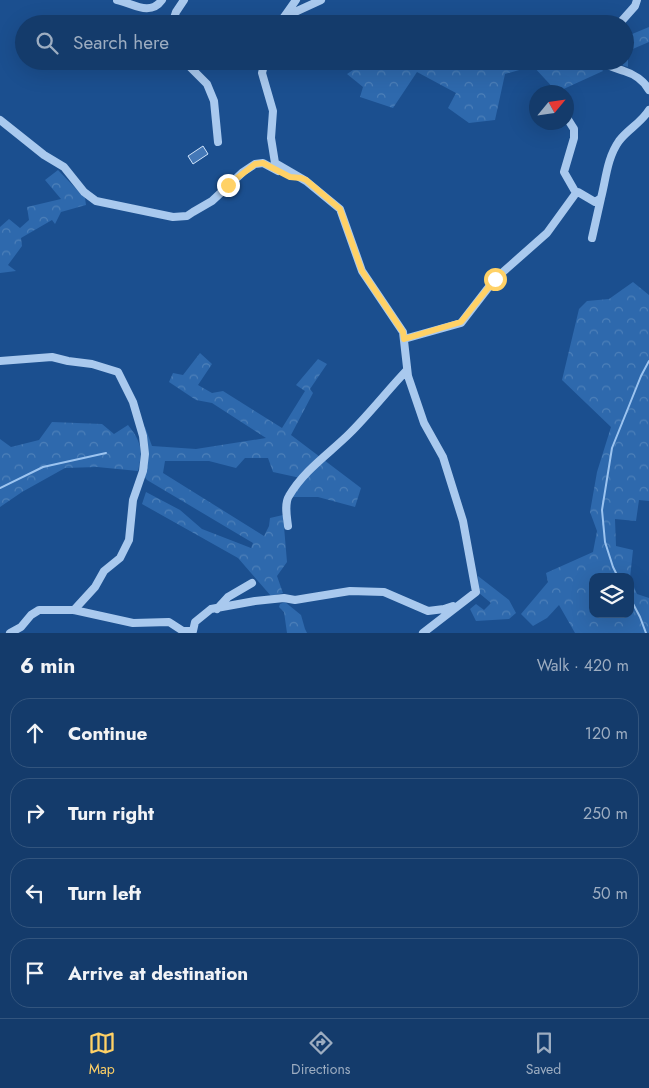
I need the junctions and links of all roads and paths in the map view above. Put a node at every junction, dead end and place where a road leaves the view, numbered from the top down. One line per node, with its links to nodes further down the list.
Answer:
1 (117, 0): 2 (street)
2 (162, 0)
3 (184, 0): 7 (street)
4 (296, 0): 8 (street)
5 (321, 0): 9 (street)
6 (637, 0): 10 (street)
7 (175, 15)
8 (285, 15)
9 (288, 15)
10 (627, 15)
11 (193, 70): 18 (street)
12 (263, 70): 19 (street)
13 (621, 70): 14 (street)
14 (649, 90)
15 (649, 110): 21 (street)
16 (0, 120): 19 (street)
17 (574, 130): 20 (street)
18 (218, 142)
19 (301, 178): 23 (street)
20 (576, 193): 21 (street); 23 (street)
21 (601, 198): 22 (street)
22 (592, 238)
23 (404, 339): 25 (street)
24 (0, 362): 30 (street)
25 (407, 370): 26 (street); 28 (street)
26 (288, 526)
27 (252, 583): 29 (street)
28 (463, 602): 29 (street); 32 (street)
29 (217, 608): 30 (street)
30 (74, 610): 31 (street)
31 (10, 633)
32 (423, 633)

